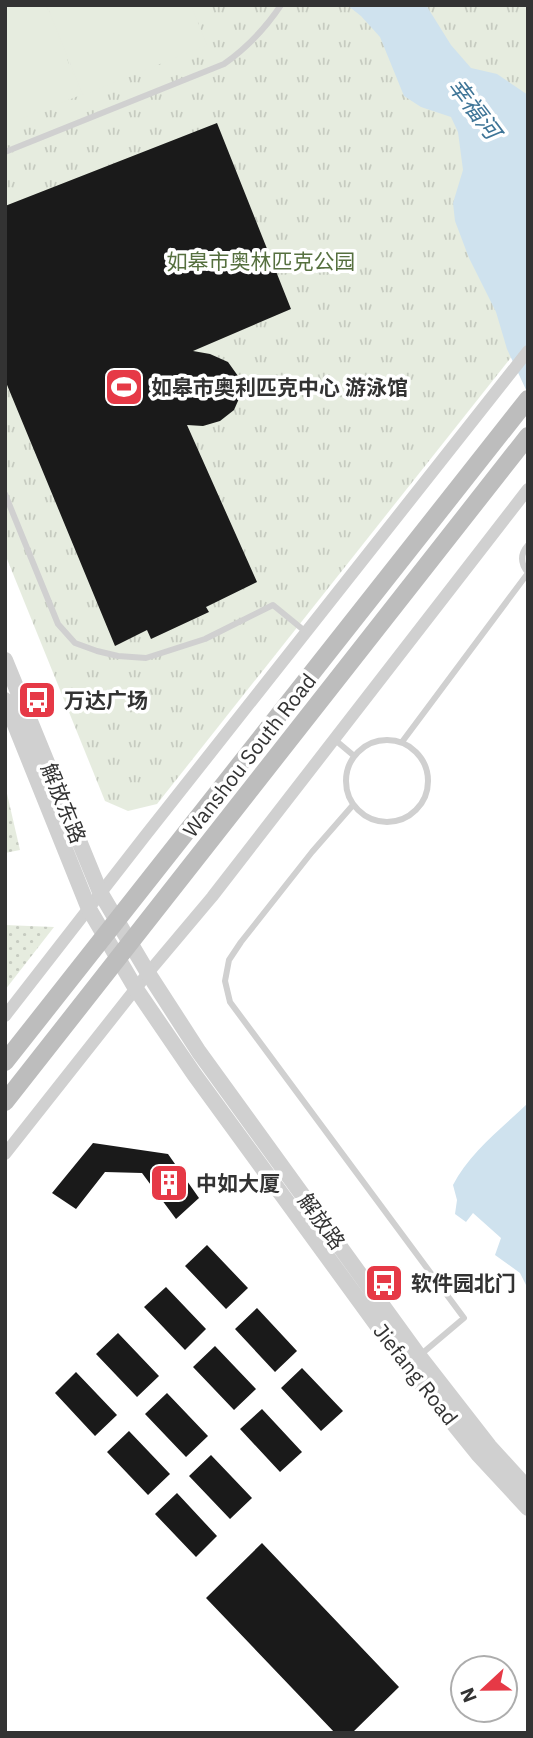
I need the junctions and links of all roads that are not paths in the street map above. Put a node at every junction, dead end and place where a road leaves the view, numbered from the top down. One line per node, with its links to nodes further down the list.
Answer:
1 (281, 5): 2 (lane)
2 (5, 152)
3 (528, 351): 10 (street)
4 (528, 399): 19 (main road, Wanshou South Road)
5 (528, 436): 21 (main road, Wanshou South Road)
6 (528, 489): 13 (street)
7 (5, 494): 10 (lane)
8 (528, 545): 9 (lane)
9 (528, 573): 14 (lane)
10 (306, 632): 17 (street)
11 (5, 660): 17 (street, 解放东路)
12 (5, 700): 18 (street, Jiefang Road)
13 (334, 739): 15 (lane); 23 (street)
14 (402, 742): 15 (lane); 16 (lane)
15 (354, 755): 16 (lane)
16 (353, 805): 29 (lane)
17 (100, 892): 18 (street); 19 (street, 解放东路)
18 (89, 909): 20 (street, Jiefang Road); 25 (street)
19 (117, 920): 20 (main road, Wanshou South Road); 21 (street, 解放东路)
20 (105, 936): 22 (street, Jiefang Road); 26 (main road, Wanshou South Road)
21 (131, 943): 22 (main road, Wanshou South Road); 23 (street, 解放路)
22 (118, 960): 24 (street, Jiefang Road); 27 (main road, Wanshou South Road)
23 (148, 974): 24 (street); 29 (street, 解放路)
24 (136, 989): 28 (street); 29 (street, Jiefang Road)
25 (5, 1016)
26 (5, 1062)
27 (5, 1102)
28 (5, 1154)
29 (412, 1360): 30 (street, 解放路); 31 (street, Jiefang Road)
30 (528, 1489)
31 (528, 1508)

